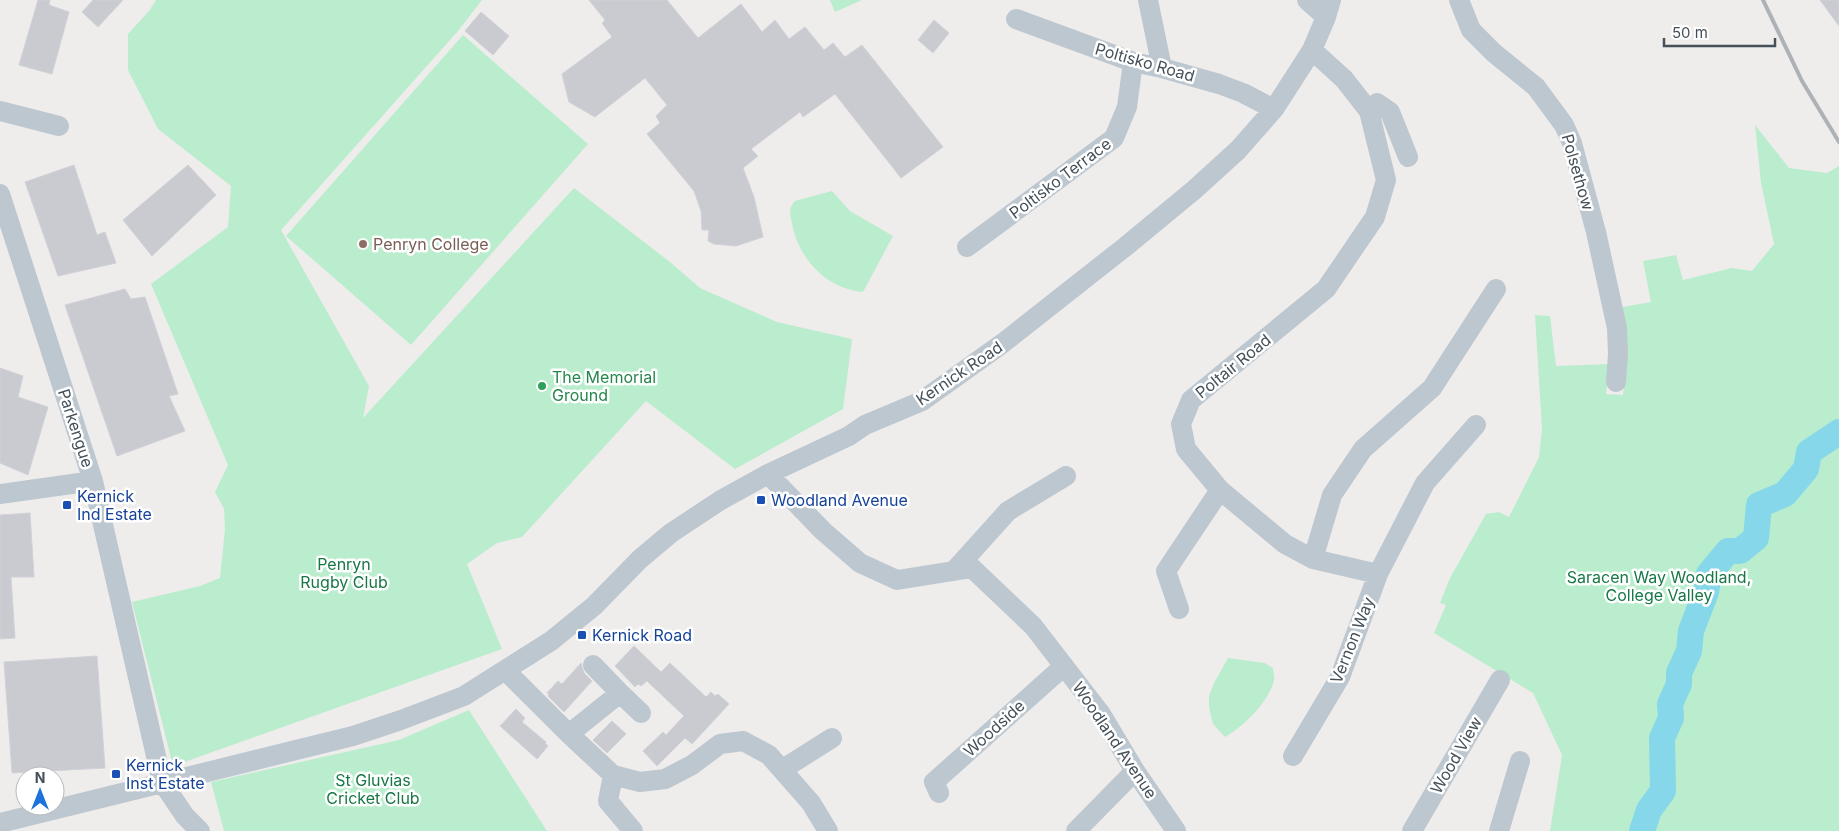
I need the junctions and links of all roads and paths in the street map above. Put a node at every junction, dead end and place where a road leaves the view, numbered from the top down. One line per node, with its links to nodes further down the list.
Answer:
1 (1148, 0): 8 (street)
2 (1307, 0): 4 (street)
3 (1459, 0): 17 (street, Polsethow)
4 (1329, 9): 6 (street, Kernick Road)
5 (1016, 19): 7 (street, Poltisko Road)
6 (1312, 50): 9 (street, Kernick Road); 11 (street, Poltair Road)
7 (1133, 62): 8 (street, Poltisko Road); 15 (street, Poltisko Terrace)
8 (1162, 68): 9 (street, Poltisko Road)
9 (1274, 109): 19 (street, Kernick Road)
10 (0, 111): 12 (street)
11 (1369, 111): 13 (street); 22 (street, Poltair Road)
12 (59, 126)
13 (1408, 157)
14 (0, 194): 21 (street, Parkengue)
15 (967, 247)
16 (1496, 289): 24 (street)
17 (1616, 382)
18 (1476, 425): 26 (street)
19 (768, 474): 25 (street, Woodland Avenue); 30 (street, Kernick Road)
20 (1066, 476): 25 (street)
21 (93, 481): 23 (street); 41 (street, Parkengue)
22 (1220, 490): 24 (street, Poltair Road); 27 (street)
23 (0, 494)
24 (1313, 559): 26 (street, Poltair Road)
25 (954, 571): 29 (street, Woodland Avenue)
26 (1378, 574): 36 (street, Vernon Way)
27 (1180, 608)
28 (593, 665): 32 (street)
29 (1064, 666): 39 (street, Woodland Avenue); 42 (street, Woodside)
30 (506, 671): 34 (street); 41 (street, Kernick Road)
31 (1500, 680): 49 (street, Wood View)
32 (620, 693): 33 (street); 34 (street)
33 (641, 713)
34 (569, 734): 40 (street)
35 (832, 738): 38 (street)
36 (1294, 756)
37 (1520, 761): 50 (street)
38 (783, 769): 40 (street); 46 (street)
39 (1135, 772): 47 (street); 48 (street, Woodland Avenue)
40 (613, 775): 45 (street)
41 (162, 782): 43 (street, Kernick Road); 44 (street)
42 (939, 793)
43 (0, 822)
44 (200, 831)
45 (633, 831)
46 (828, 831)
47 (1076, 831)
48 (1176, 831)
49 (1412, 831)
50 (1499, 831)

